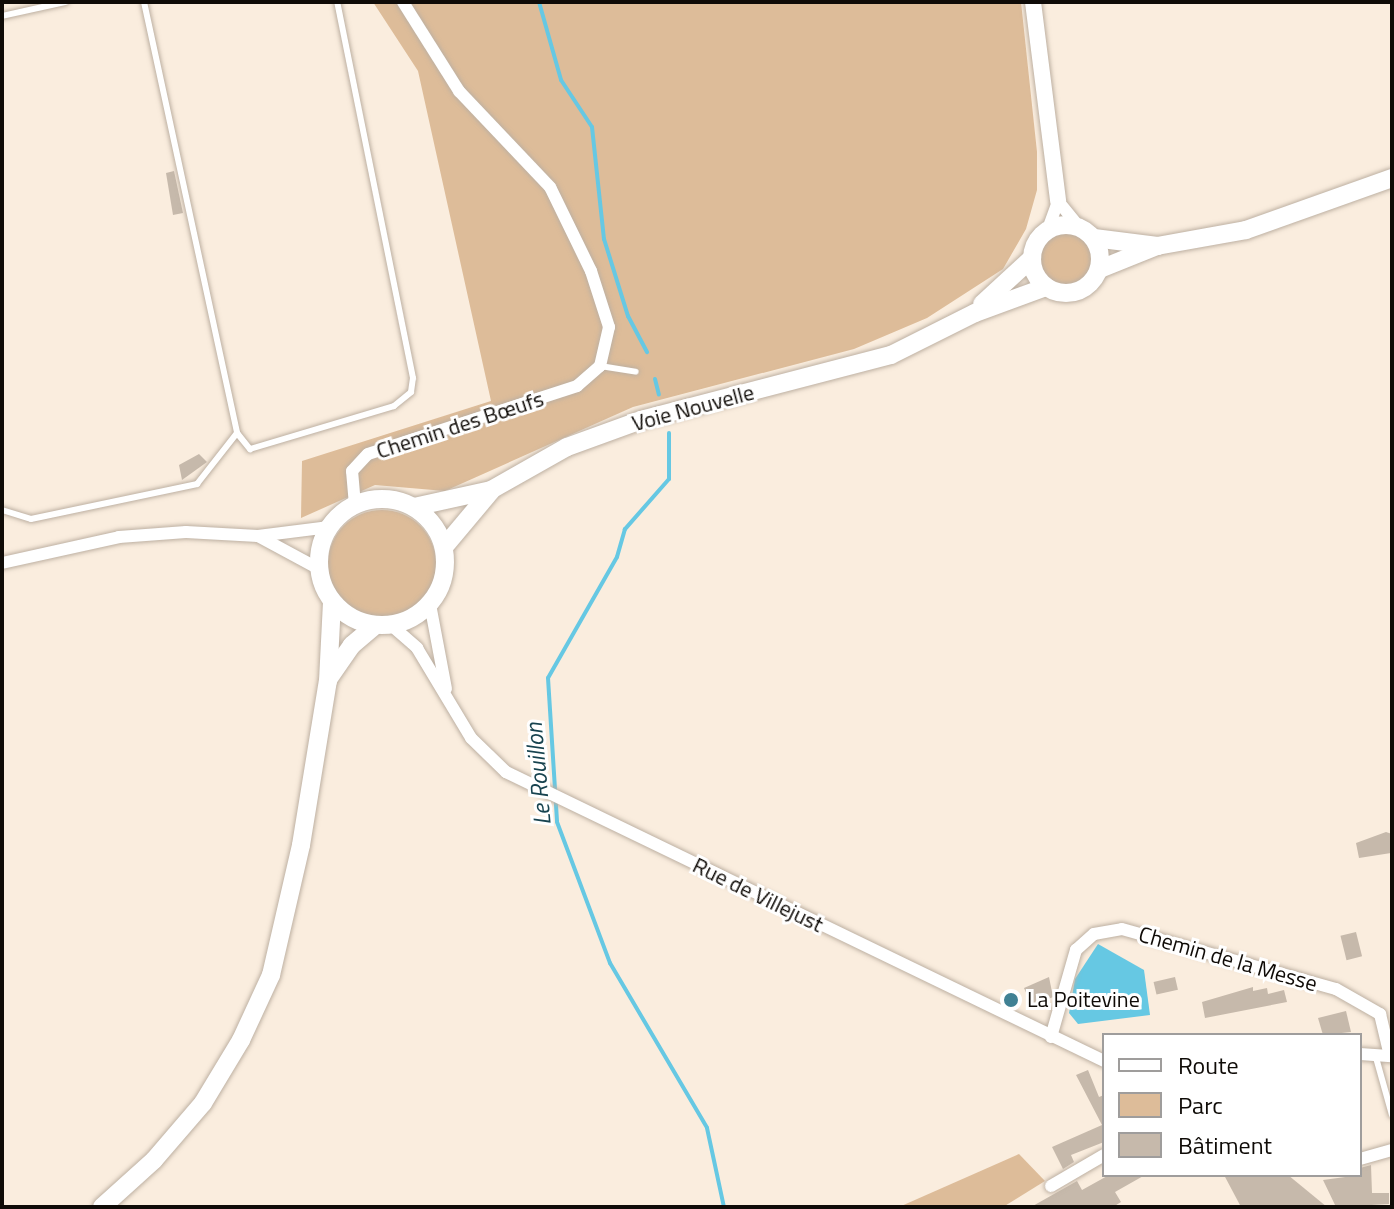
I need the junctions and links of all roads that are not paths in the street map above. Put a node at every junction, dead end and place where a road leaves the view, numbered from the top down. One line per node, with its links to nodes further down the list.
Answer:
1 (65, 2): 6 (lane)
2 (144, 2): 18 (lane)
3 (337, 2): 18 (lane)
4 (403, 2): 16 (street)
5 (1033, 2): 8 (street)
6 (2, 16)
7 (1392, 178): 11 (main road)
8 (1058, 201): 9 (street); 10 (street)
9 (1048, 229): 10 (main road); 12 (main road)
10 (1087, 232): 11 (main road); 13 (main road)
11 (1157, 246): 13 (main road)
12 (1032, 258): 14 (main road); 15 (main road, Voie Nouvelle)
13 (1100, 269): 14 (main road)
14 (1046, 287): 15 (main road, Voie Nouvelle)
15 (975, 313): 19 (main road, Voie Nouvelle)
16 (600, 366): 17 (lane); 20 (street, Chemin des Bœufs)
17 (636, 372)
18 (237, 433): 22 (lane)
19 (491, 490): 21 (main road, Voie Nouvelle); 25 (main road)
20 (355, 505): 21 (main road); 23 (main road)
21 (414, 507): 25 (main road)
22 (2, 510)
23 (329, 527): 24 (street); 27 (main road)
24 (258, 536): 26 (street); 27 (street)
25 (444, 547): 29 (main road)
26 (2, 563)
27 (319, 569): 28 (main road)
28 (332, 602): 30 (main road); 31 (main road)
29 (430, 604): 30 (main road); 32 (street, Rue de Villejust)
30 (383, 625): 31 (main road); 32 (street, Rue de Villejust)
31 (328, 681): 43 (main road)
32 (446, 689): 33 (street, Rue de Villejust)
33 (1051, 1037): 36 (street, Chemin de la Messe); 37 (street, Rue de Villejust)
34 (1362, 1054): 35 (street)
35 (1375, 1054): 36 (street); 38 (lane)
36 (1391, 1056)
37 (1102, 1060)
38 (1392, 1115)
39 (1392, 1150): 41 (street)
40 (1102, 1156): 42 (street)
41 (1362, 1158)
42 (1051, 1186)
43 (102, 1207)

